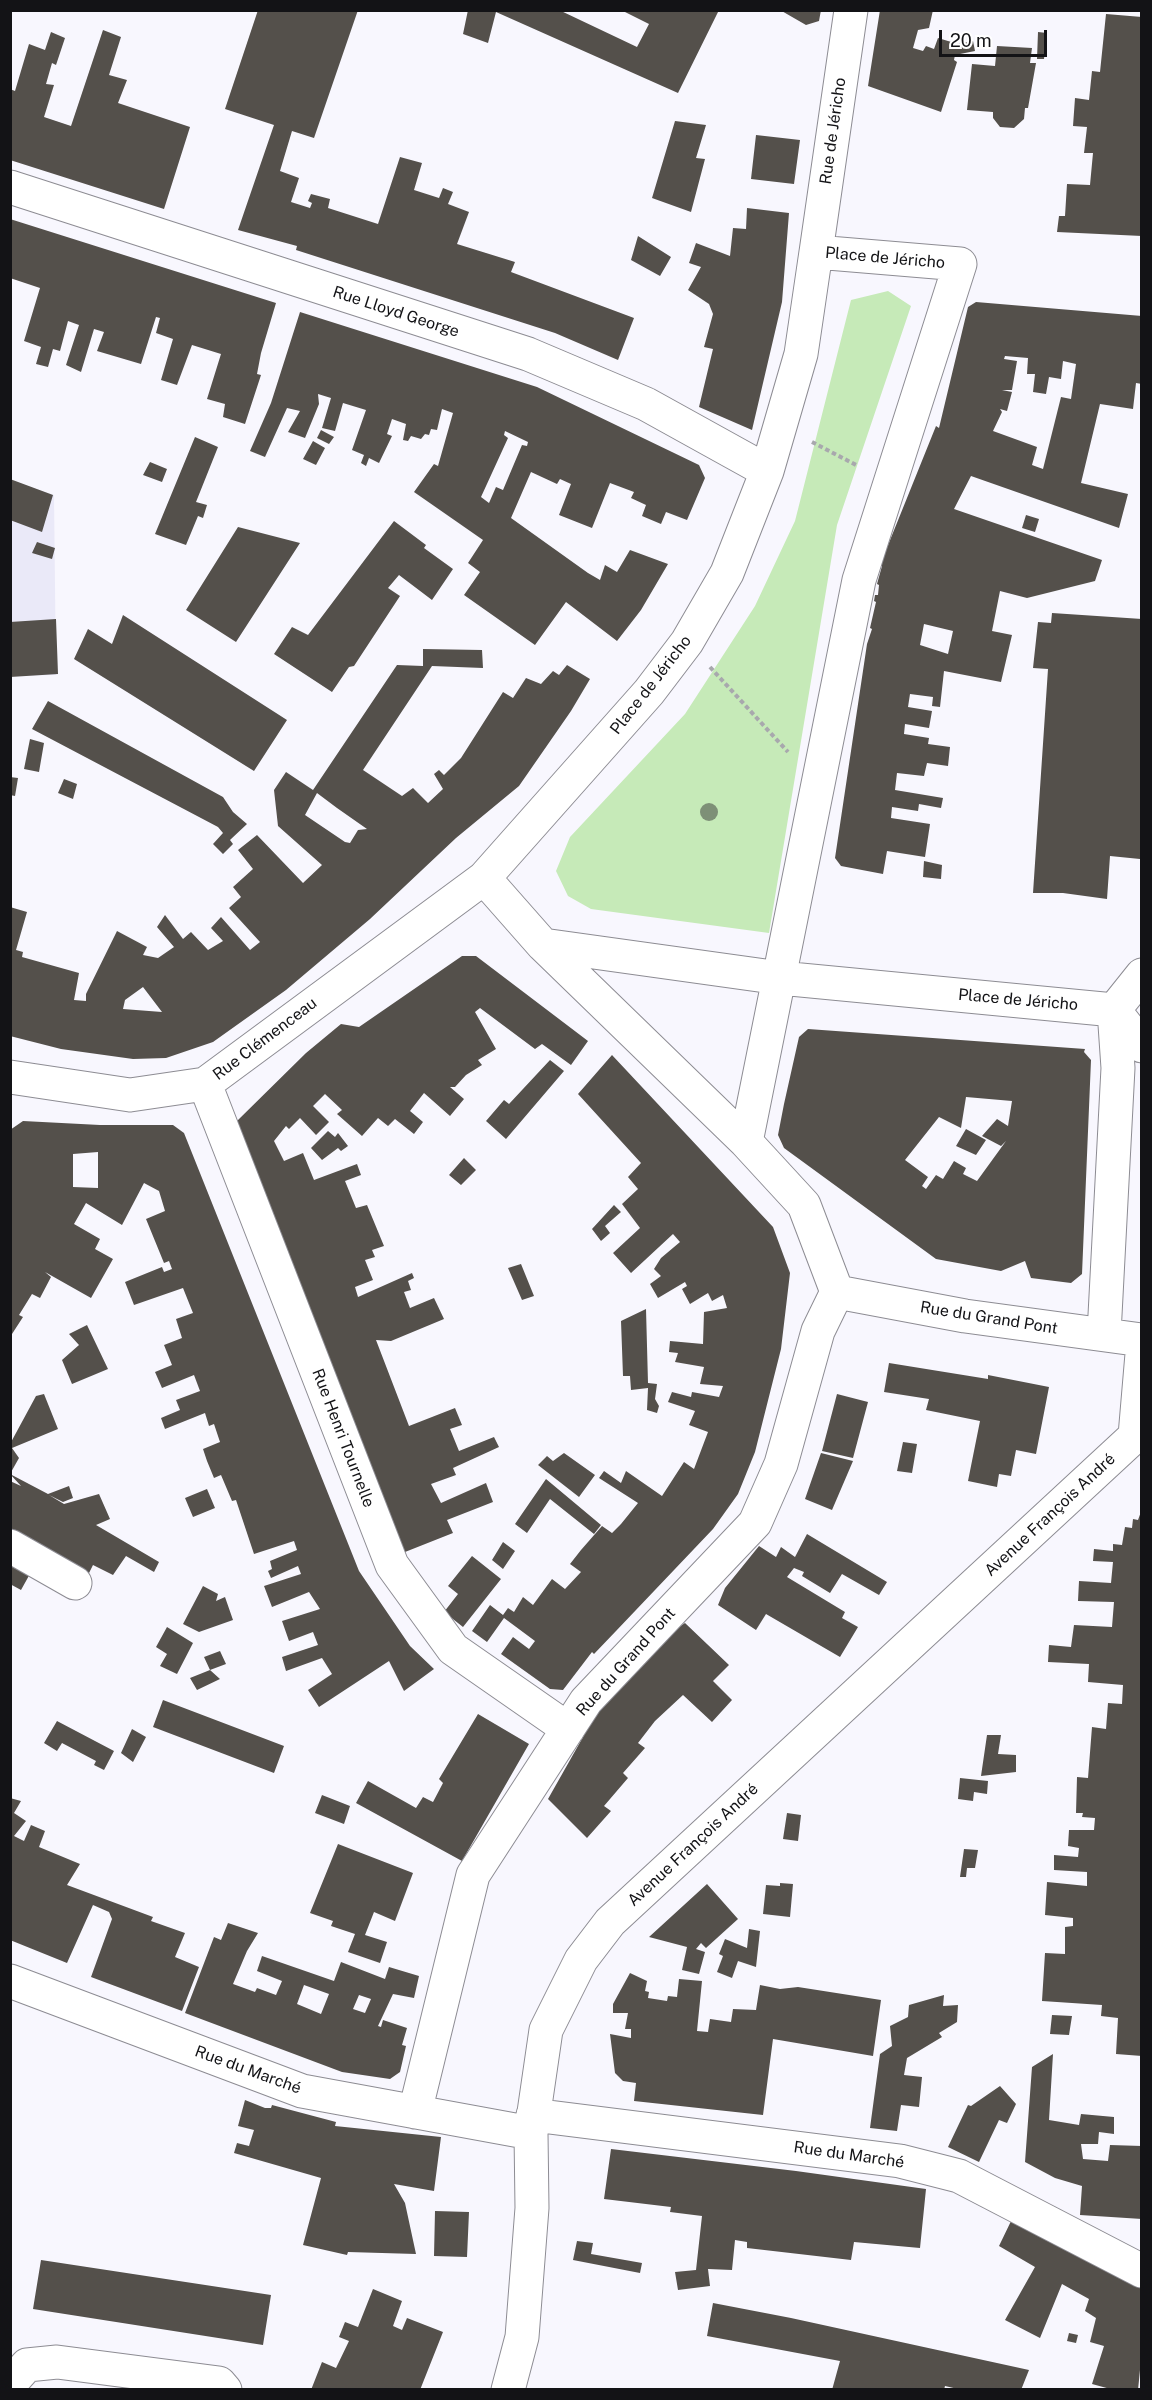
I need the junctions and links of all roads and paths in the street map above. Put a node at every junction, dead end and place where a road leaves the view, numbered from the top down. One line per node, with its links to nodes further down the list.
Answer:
1 (851, 10): 3 (street, Rue de Jéricho)
2 (10, 187): 5 (street, Rue Lloyd George)
3 (816, 252): 4 (street, Place de Jéricho); 6 (street, Place de Jéricho)
4 (781, 425): 5 (street, Place de Jéricho); 6 (path)
5 (767, 471): 7 (street, Place de Jéricho)
6 (891, 484): 8 (street, Place de Jéricho)
7 (687, 642): 8 (path); 9 (street, Place de Jéricho)
8 (818, 785): 12 (street, Place de Jéricho)
9 (484, 878): 10 (street); 16 (street, Rue Clémenceau)
10 (543, 945): 12 (street, Place de Jéricho); 17 (street)
11 (1142, 975): 13 (street)
12 (780, 978): 13 (street, Place de Jéricho); 17 (street)
13 (1114, 1010): 14 (street); 19 (street)
14 (1142, 1046)
15 (11, 1077): 16 (street, Rue Clémenceau)
16 (205, 1084): 25 (street, Rue Henri Tournelle)
17 (746, 1142): 18 (street)
18 (837, 1292): 19 (street, Rue du Grand Pont); 25 (street, Rue du Grand Pont)
19 (1104, 1335): 20 (street, Rue du Grand Pont)
20 (1142, 1340)
21 (1142, 1354): 22 (street)
22 (1138, 1437): 28 (street, Avenue François André)
23 (10, 1546): 24 (street)
24 (75, 1582)
25 (568, 1729): 27 (street, Rue du Grand Pont)
26 (10, 1981): 27 (street, Rue du Marché)
27 (415, 2112): 28 (street, Rue du Marché)
28 (532, 2124): 29 (street, Rue du Marché); 32 (street, Avenue François André)
29 (1142, 2271)
30 (10, 2384): 31 (street)
31 (225, 2390)
32 (508, 2390)

